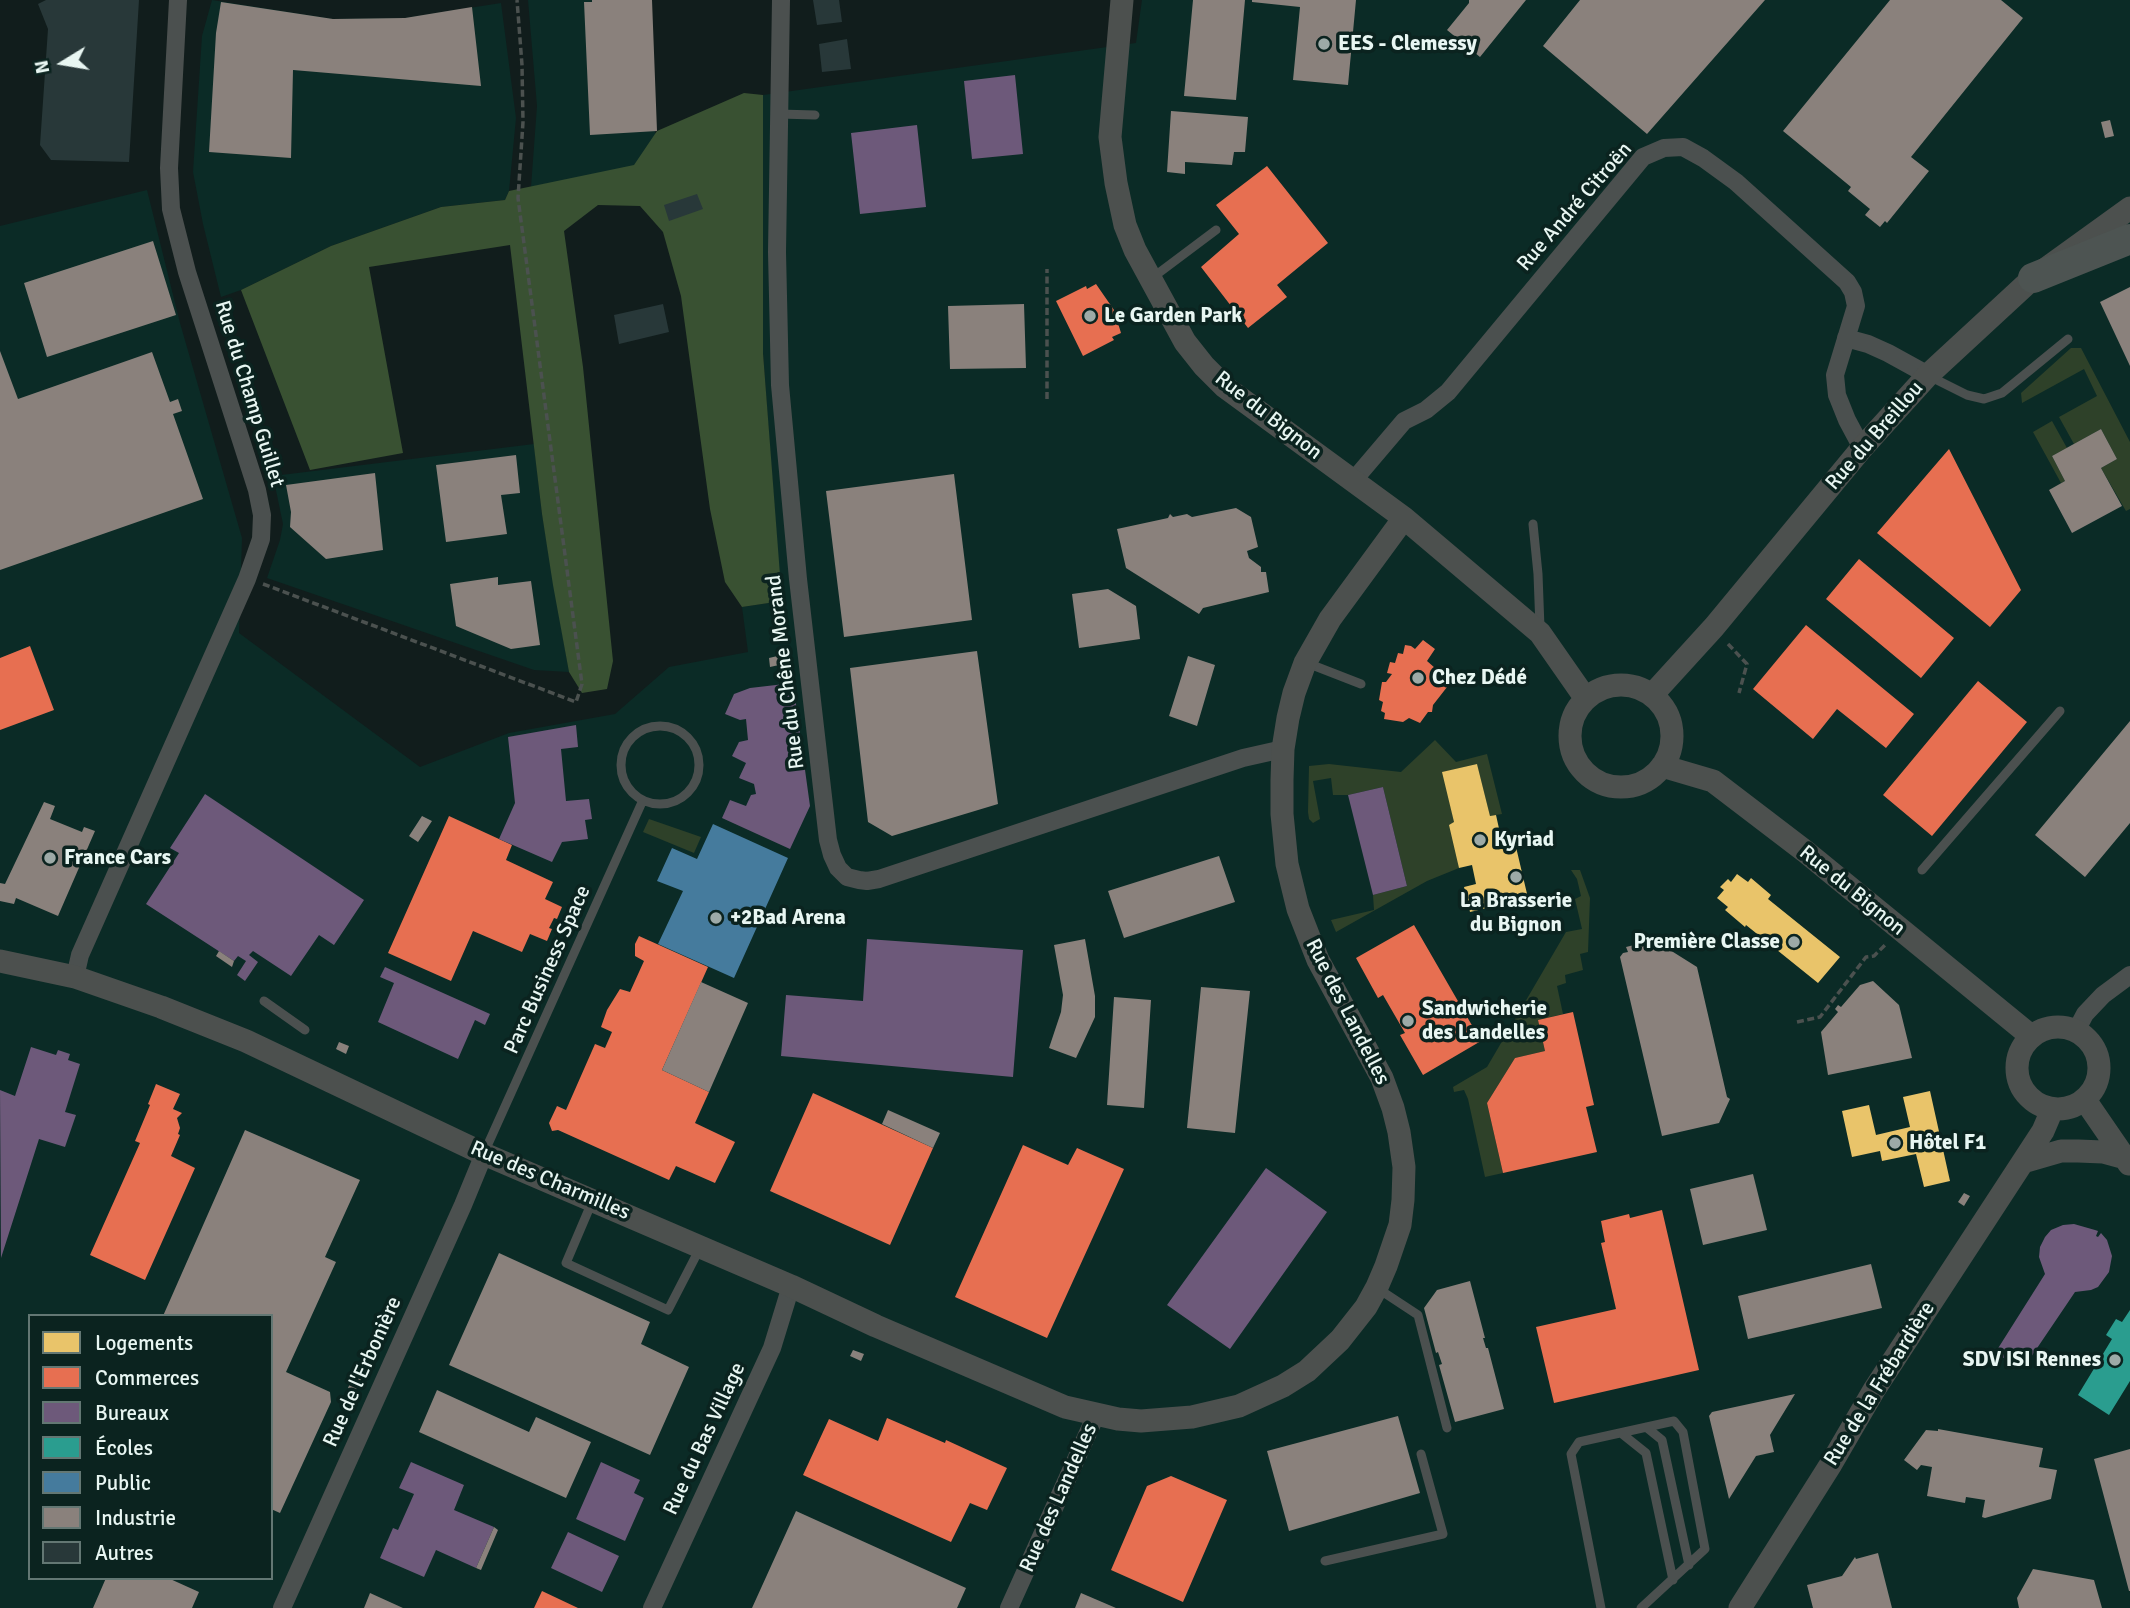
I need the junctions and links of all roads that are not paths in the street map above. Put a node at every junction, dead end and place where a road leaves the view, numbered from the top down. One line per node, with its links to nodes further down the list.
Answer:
1 (178, 0): 30 (street, Rue du Champ Guillet)
2 (781, 0): 4 (street, Rue du Chêne Morand)
3 (1122, 0): 10 (street, Rue du Bignon)
4 (778, 114): 5 (lane); 24 (street, Rue du Chêne Morand)
5 (816, 115)
6 (2130, 208): 9 (street, Rue du Breillou)
7 (1216, 230): 10 (lane)
8 (2130, 239): 9 (highway)
9 (2033, 278): 13 (street, Rue du Breillou)
10 (1150, 279): 15 (street, Rue du Bignon)
11 (1846, 338): 13 (street); 14 (street, Rue André Citroën); 15 (street, Rue André Citroën)
12 (2068, 339): 13 (lane)
13 (1928, 375): 14 (street, Rue du Breillou)
14 (1862, 448): 21 (street, Rue du Breillou)
15 (1353, 481): 16 (street, Rue du Bignon)
16 (1404, 518): 18 (street, Rue du Bignon); 19 (street, Rue des Landelles)
17 (1533, 524): 18 (lane)
18 (1540, 634): 22 (street, Rue du Bignon)
19 (1305, 663): 20 (lane); 24 (street, Rue des Landelles)
20 (1361, 684)
21 (1652, 695): 22 (street); 25 (street)
22 (1586, 699): 25 (street)
23 (2060, 711): 27 (lane)
24 (1283, 749): 43 (street, Rue des Landelles)
25 (1662, 766): 34 (street, Rue du Bignon)
26 (643, 800): 26 (lane); 37 (lane, Parc Business Space)
27 (1922, 870)
28 (0, 961): 30 (street, Rue des Charmilles)
29 (2130, 975): 33 (street)
30 (75, 977): 37 (street, Rue des Charmilles)
31 (264, 1001): 32 (lane)
32 (305, 1030)
33 (2076, 1031): 34 (street); 35 (street)
34 (2031, 1037): 36 (street)
35 (2085, 1100): 36 (street); 38 (street)
36 (2052, 1110): 39 (street, Rue de la Frébardière)
37 (484, 1154): 40 (street, Rue des Charmilles); 52 (street, Rue de l'Erbonière)
38 (2127, 1161): 39 (street)
39 (2023, 1162): 57 (street, Rue de la Frébardière)
40 (593, 1200): 41 (street, Rue des Charmilles); 41 (lane)
41 (701, 1247): 42 (street, Rue des Charmilles)
42 (791, 1286): 44 (street, Rue des Charmilles); 53 (street, Rue du Bas Village)
43 (1377, 1287): 44 (street, Rue des Landelles); 46 (lane)
44 (1096, 1415): 54 (street, Rue des Landelles)
45 (1646, 1427): 47 (lane); 50 (lane); 50 (lane)
46 (1447, 1429)
47 (1620, 1433): 51 (lane); 55 (lane)
48 (1421, 1454): 49 (lane)
49 (1325, 1561)
50 (1689, 1564): 51 (lane)
51 (1673, 1580): 56 (lane)
52 (282, 1608)
53 (652, 1608)
54 (1009, 1608)
55 (1601, 1608)
56 (1641, 1608)
57 (1740, 1608)

